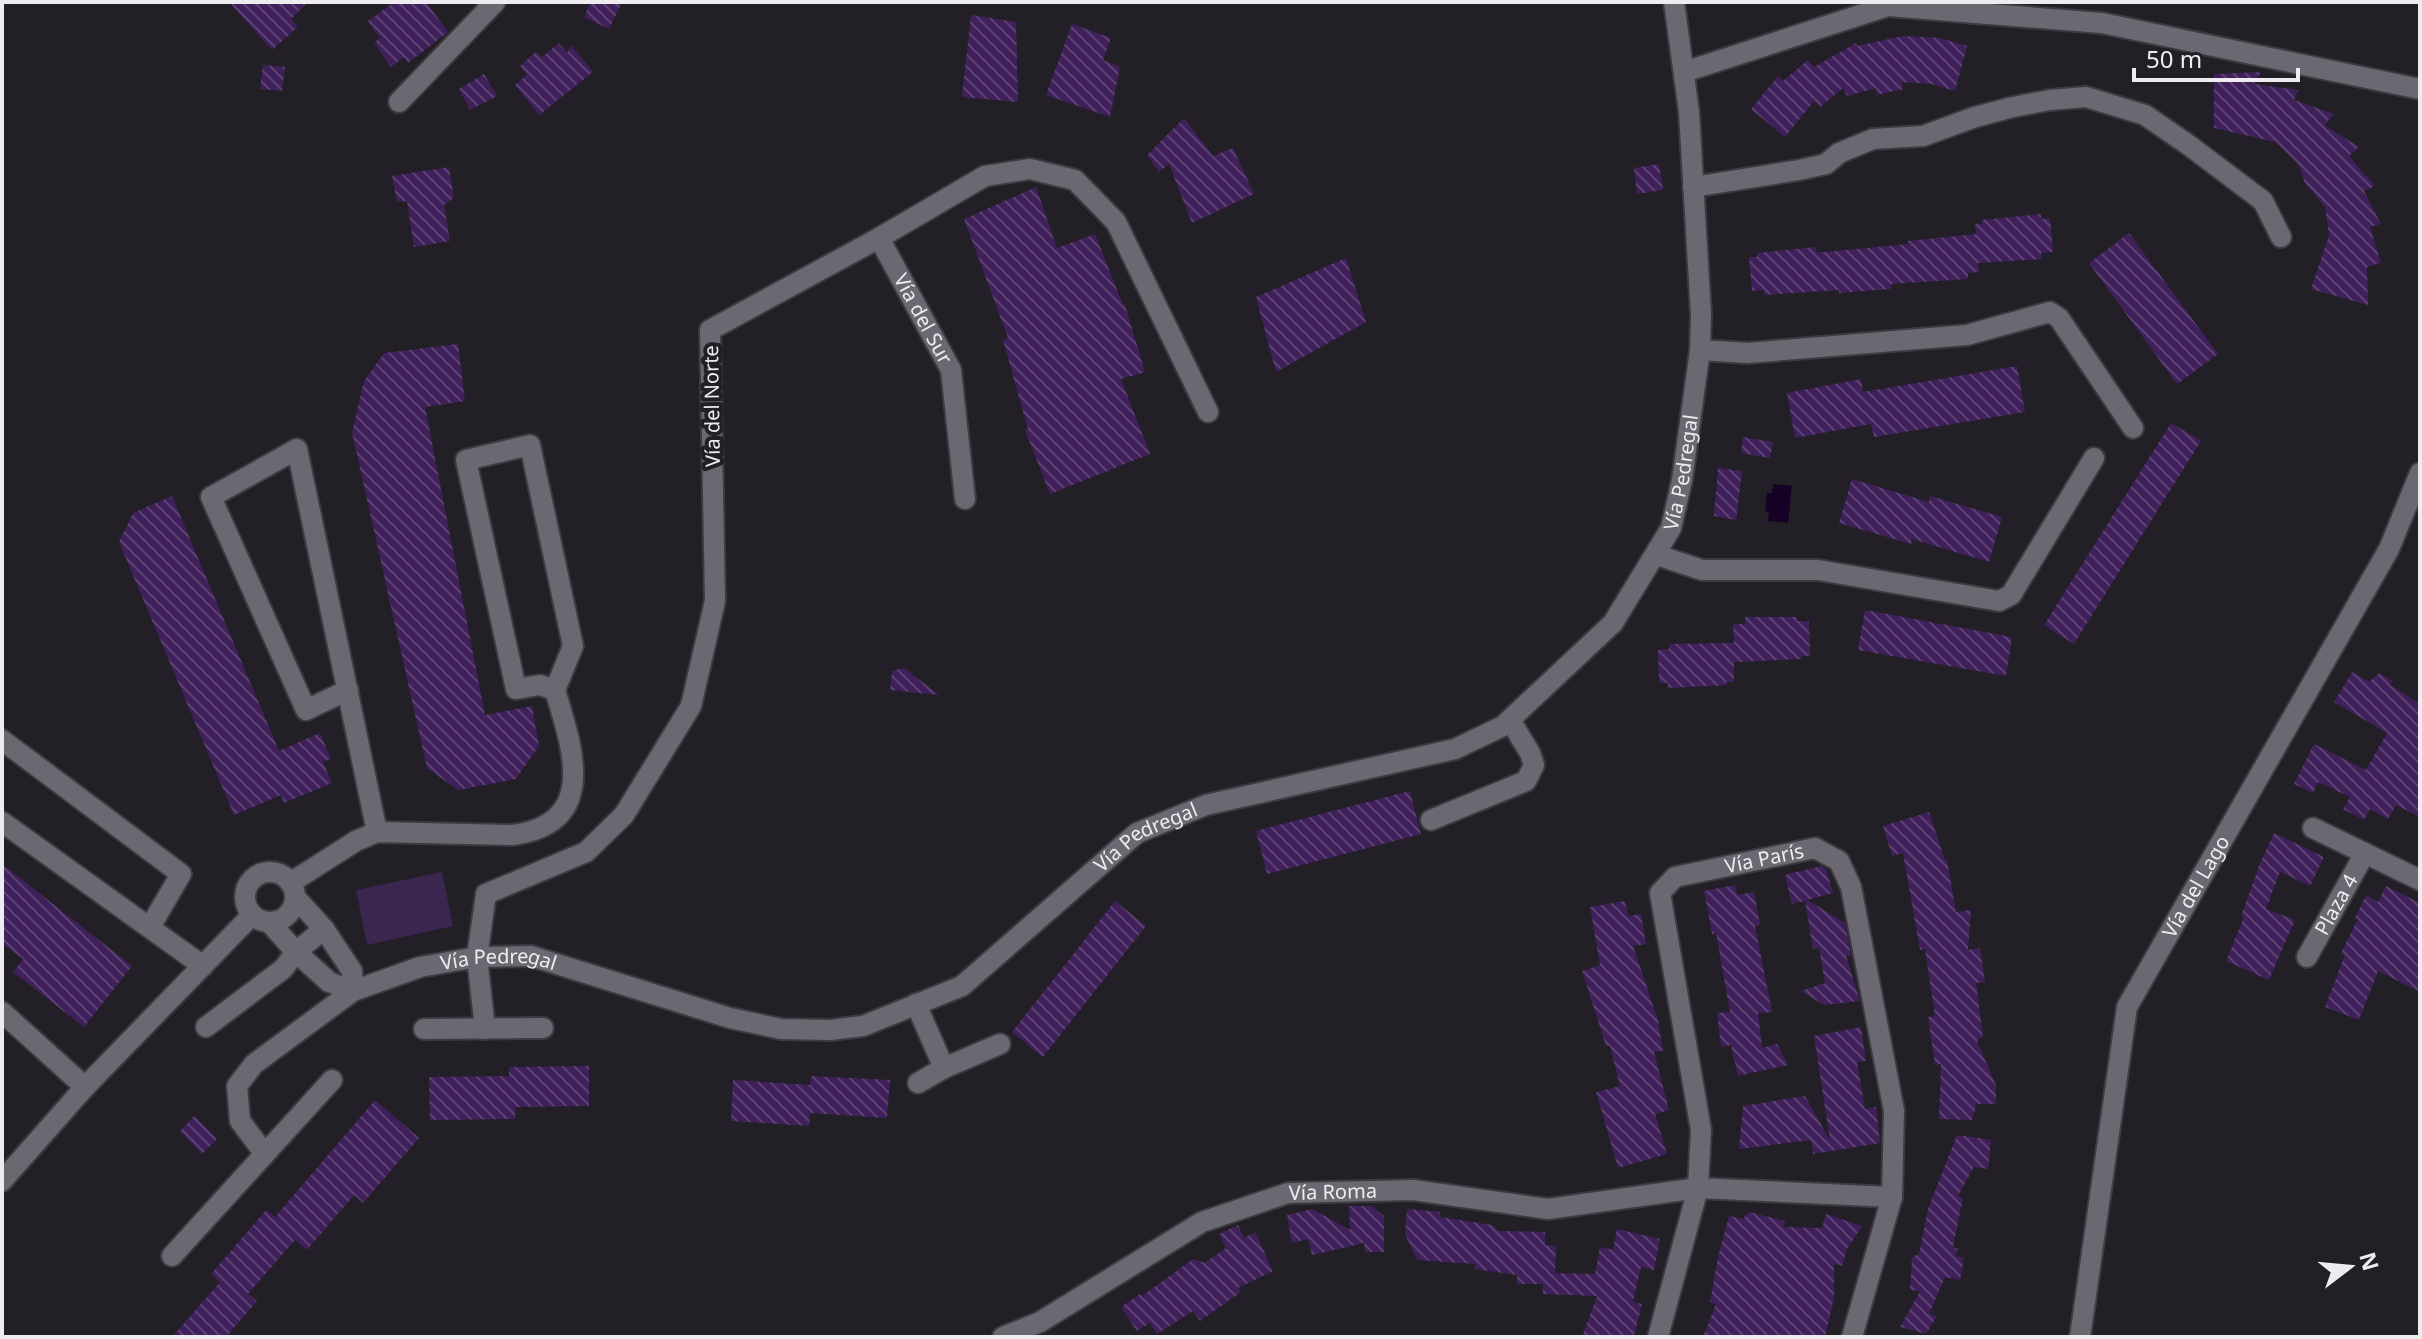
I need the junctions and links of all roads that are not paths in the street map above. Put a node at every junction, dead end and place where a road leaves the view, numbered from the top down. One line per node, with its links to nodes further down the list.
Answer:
1 (495, 2): 7 (street)
2 (1674, 2): 5 (street, Vía Pedregal)
3 (2106, 2): 4 (street)
4 (2102, 23): 5 (street); 6 (street)
5 (1684, 72): 8 (street, Vía Pedregal)
6 (2420, 89)
7 (399, 102)
8 (1693, 187): 9 (street); 11 (street, Vía Pedregal)
9 (2281, 237)
10 (879, 238): 12 (street, Vía del Norte); 16 (street, Vía del Sur); 33 (street, Vía del Norte)
11 (1700, 350): 13 (street); 17 (street, Vía Pedregal)
12 (1208, 412)
13 (2133, 428)
14 (2094, 458): 17 (street)
15 (2420, 473): 56 (street, Vía del Lago)
16 (965, 499)
17 (1657, 555): 20 (street, Vía Pedregal)
18 (348, 690): 18 (street); 25 (street)
19 (555, 690): 19 (street); 25 (street)
20 (1510, 720): 22 (street); 37 (street, Vía Pedregal)
21 (2, 740): 30 (street)
22 (1431, 820)
23 (2, 822): 30 (street)
24 (2313, 828): 26 (street)
25 (377, 832): 28 (street)
26 (2365, 853): 27 (street); 34 (street, Plaza 4)
27 (2420, 880)
28 (293, 890): 29 (street); 29 (street); 31 (street)
29 (261, 919): 32 (street); 35 (street)
30 (150, 927): 35 (street)
31 (324, 929): 32 (street); 36 (street)
32 (296, 952): 36 (street); 39 (street)
33 (477, 957): 36 (street, Vía Pedregal); 37 (street, Vía Pedregal); 42 (street)
34 (2307, 957)
35 (203, 966): 47 (street)
36 (353, 991): 48 (street, Vía Pedregal)
37 (916, 1004): 44 (street)
38 (2, 1012): 47 (street)
39 (206, 1027)
40 (543, 1028): 42 (street)
41 (424, 1029): 42 (street)
42 (485, 1029)
43 (1000, 1044): 44 (street)
44 (944, 1068): 46 (street)
45 (332, 1080): 48 (street)
46 (918, 1083)
47 (85, 1087): 49 (street)
48 (265, 1154): 52 (street)
49 (2, 1181)
50 (1698, 1188): 51 (street, Vía Roma); 51 (street, Vía París); 53 (street, Vía Roma); 54 (street, Vía París)
51 (1892, 1197): 55 (street, Vía París)
52 (172, 1256)
53 (1003, 1337)
54 (1658, 1337)
55 (1852, 1337)
56 (2080, 1337)

